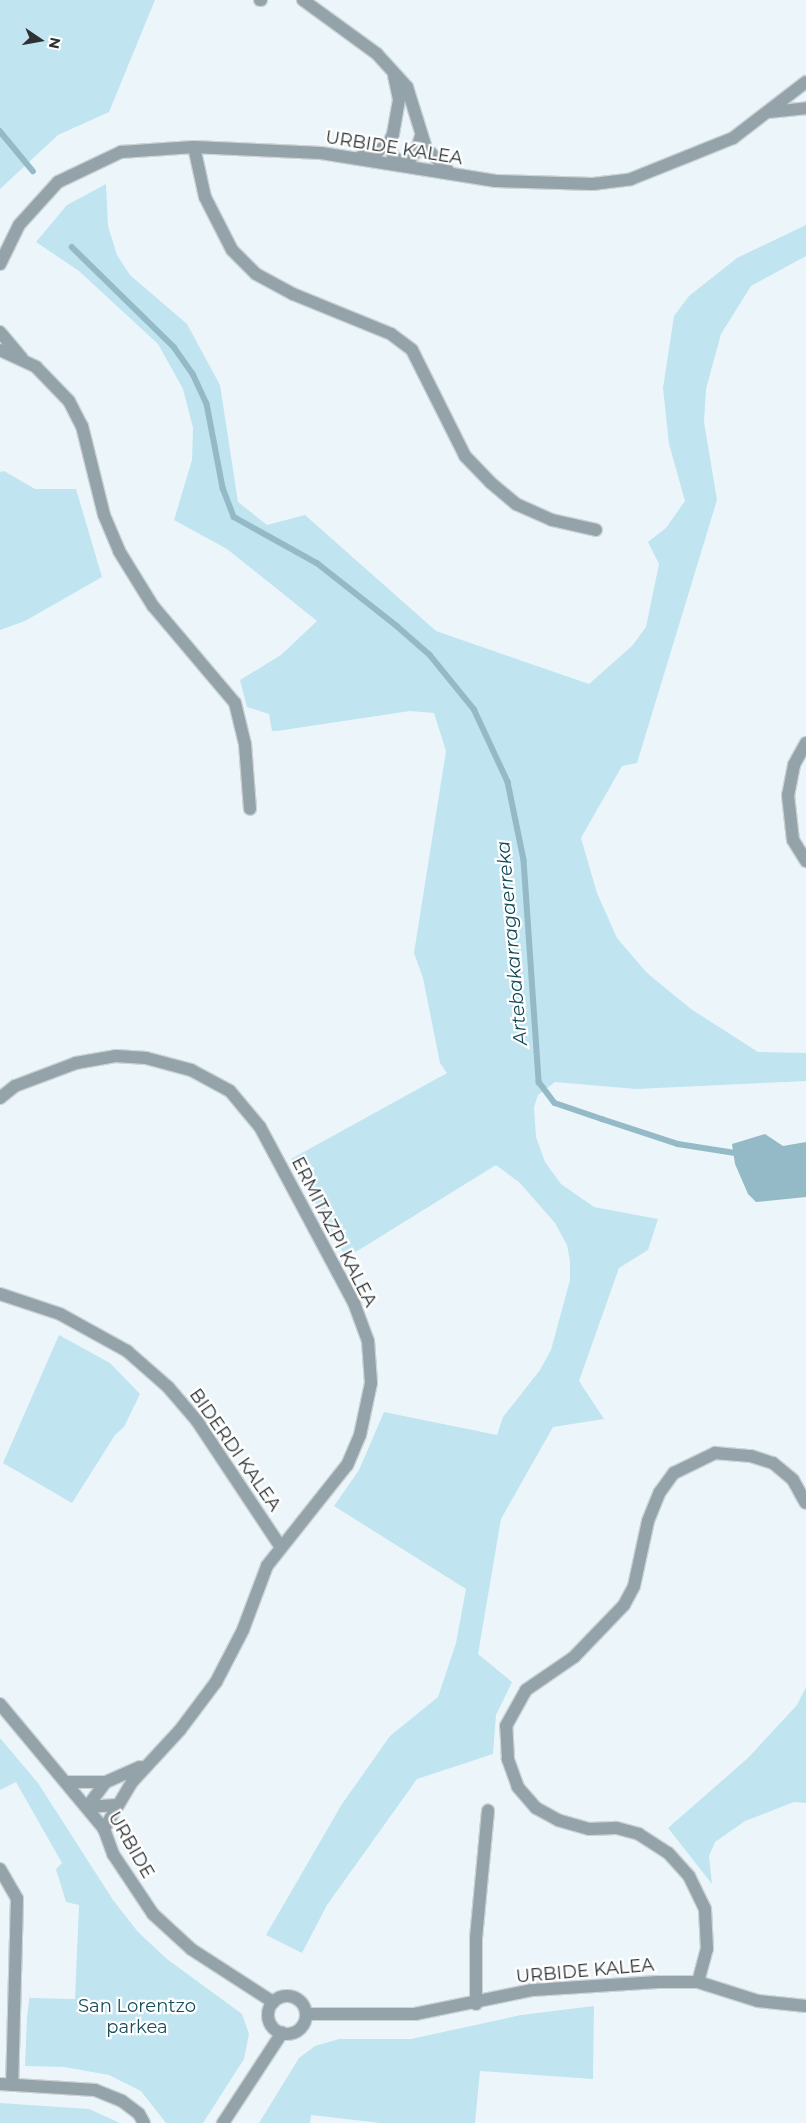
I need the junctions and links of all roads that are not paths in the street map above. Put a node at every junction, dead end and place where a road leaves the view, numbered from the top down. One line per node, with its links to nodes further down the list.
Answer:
1 (303, 0): 2 (street)
2 (393, 74): 6 (street); 7 (street)
3 (806, 84): 5 (street, URBIDE KALEA)
4 (806, 108): 5 (street)
5 (767, 112): 11 (street, URBIDE KALEA)
6 (421, 136): 10 (street); 11 (street)
7 (389, 143): 9 (street); 10 (street)
8 (194, 147): 9 (street, URBIDE KALEA); 12 (street, URBIDE KALEA); 16 (street)
9 (353, 158): 10 (street, URBIDE KALEA)
10 (404, 166): 11 (street, URBIDE KALEA)
11 (453, 174)
12 (0, 264)
13 (1, 331): 15 (street)
14 (0, 350): 15 (street)
15 (22, 358): 18 (street)
16 (596, 530)
17 (806, 744): 19 (street)
18 (250, 809)
19 (806, 861)
20 (0, 1098): 23 (street, ERMITAZPI KALEA)
21 (0, 1294): 23 (street, BIDERDI KALEA)
22 (806, 1503): 33 (street)
23 (280, 1546): 25 (street, ERMITAZPI KALEA)
24 (0, 1704): 26 (street, URBIDE)
25 (151, 1761): 27 (street, ERMITAZPI KALEA); 28 (street, ERMITAZPI KALEA)
26 (68, 1782): 27 (street, ERMITAZPI KALEA); 29 (street, URBIDE)
27 (106, 1782): 29 (street, ERMITAZPI KALEA)
28 (117, 1805): 29 (street); 31 (street, ERMITAZPI KALEA)
29 (87, 1807): 31 (street, URBIDE)
30 (488, 1811): 35 (street)
31 (104, 1829): 34 (street, URBIDE)
32 (0, 1869): 39 (street)
33 (698, 1982): 35 (street, URBIDE KALEA); 36 (street, URBIDE KALEA)
34 (273, 2002): 37 (street); 38 (street)
35 (476, 2004): 37 (street, URBIDE KALEA)
36 (806, 2006)
37 (306, 2014): 38 (street)
38 (282, 2033): 41 (street)
39 (6, 2084): 40 (street)
40 (144, 2123)
41 (223, 2123)

